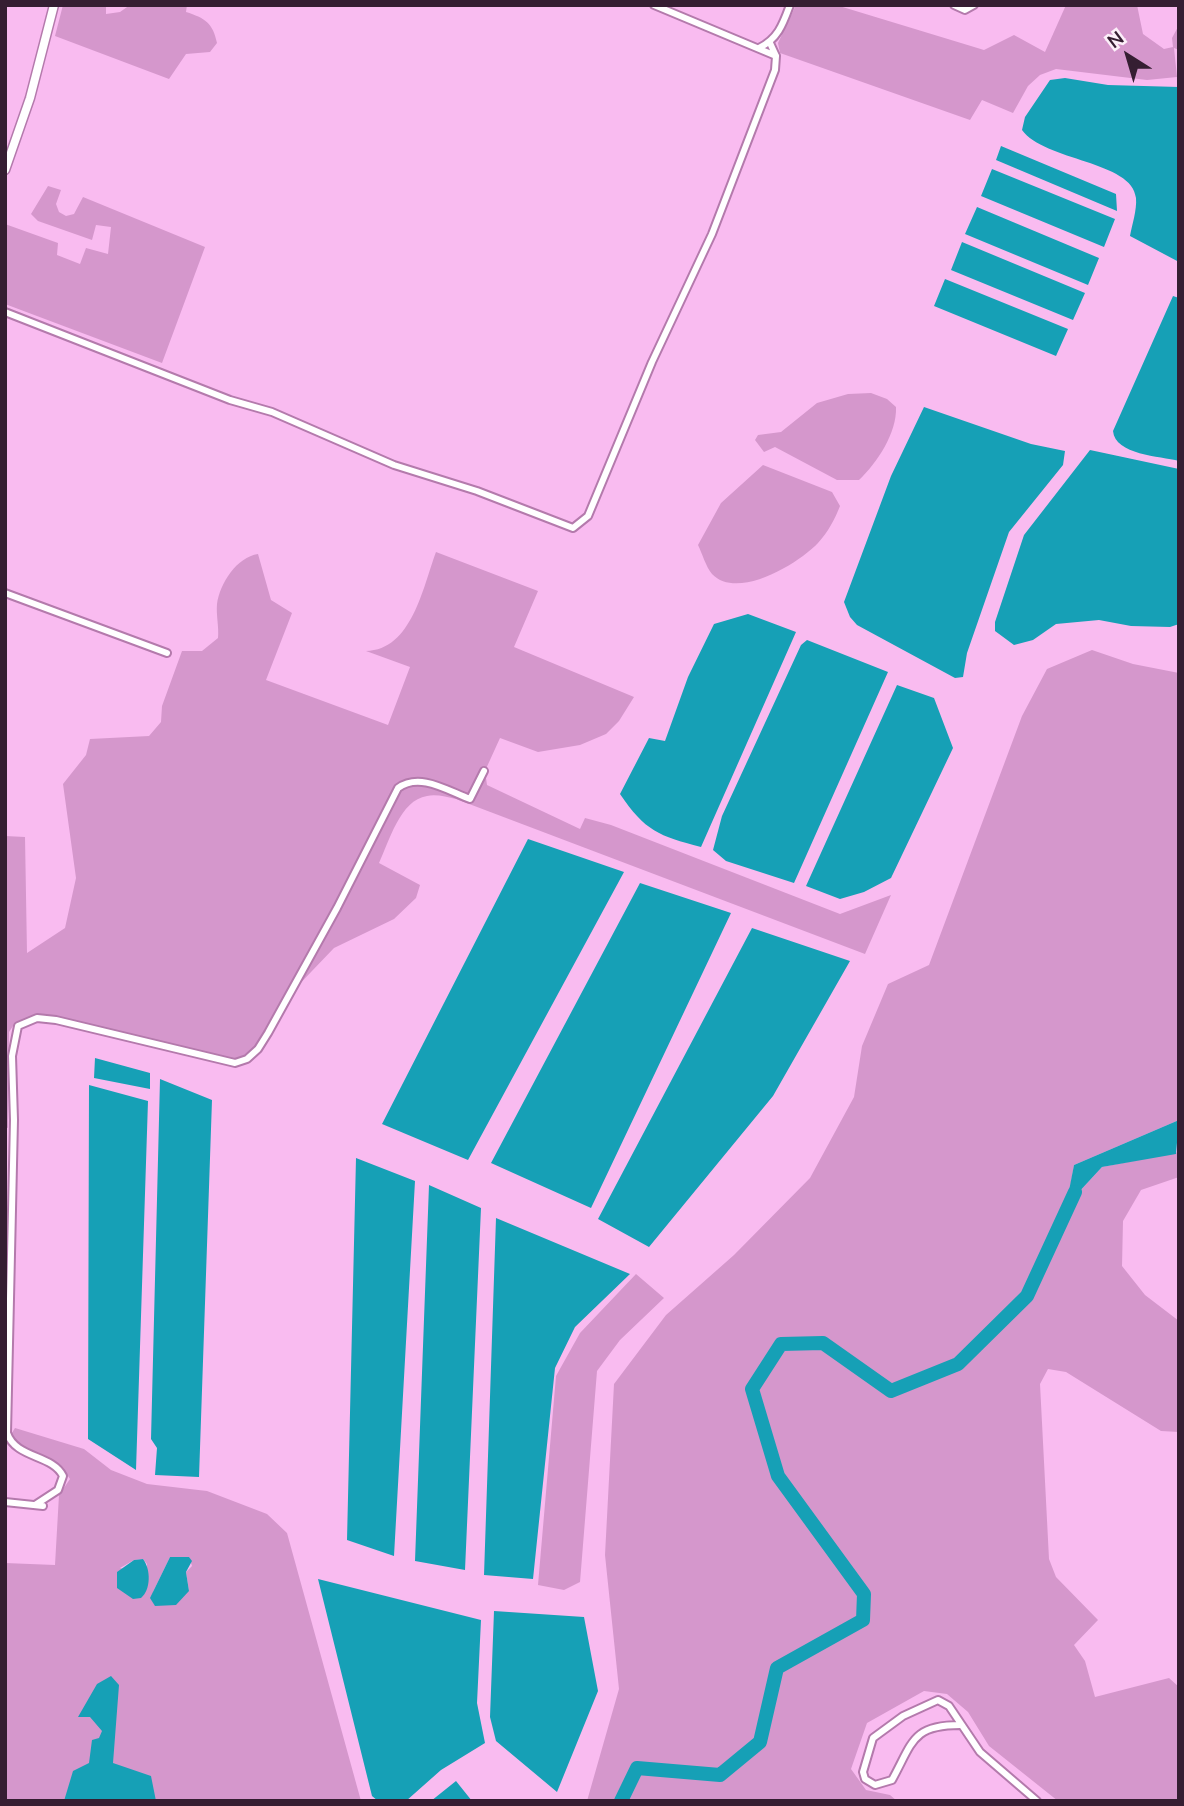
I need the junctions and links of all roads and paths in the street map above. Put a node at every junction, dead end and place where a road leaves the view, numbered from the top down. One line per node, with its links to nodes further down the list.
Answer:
1 (54, 5): 9 (street)
2 (653, 5): 7 (street)
3 (790, 5): 6 (street)
4 (954, 5): 5 (street)
5 (974, 5)
6 (770, 43): 7 (street); 8 (street)
7 (759, 48): 8 (street)
8 (776, 56): 10 (street)
9 (5, 170)
10 (5, 312)
11 (5, 593): 12 (street)
12 (167, 653)
13 (484, 771): 15 (street)
14 (5, 1502): 15 (street)
15 (35, 1505): 16 (street)
16 (43, 1506)
17 (960, 1725): 17 (street); 18 (street)
18 (1037, 1801)

